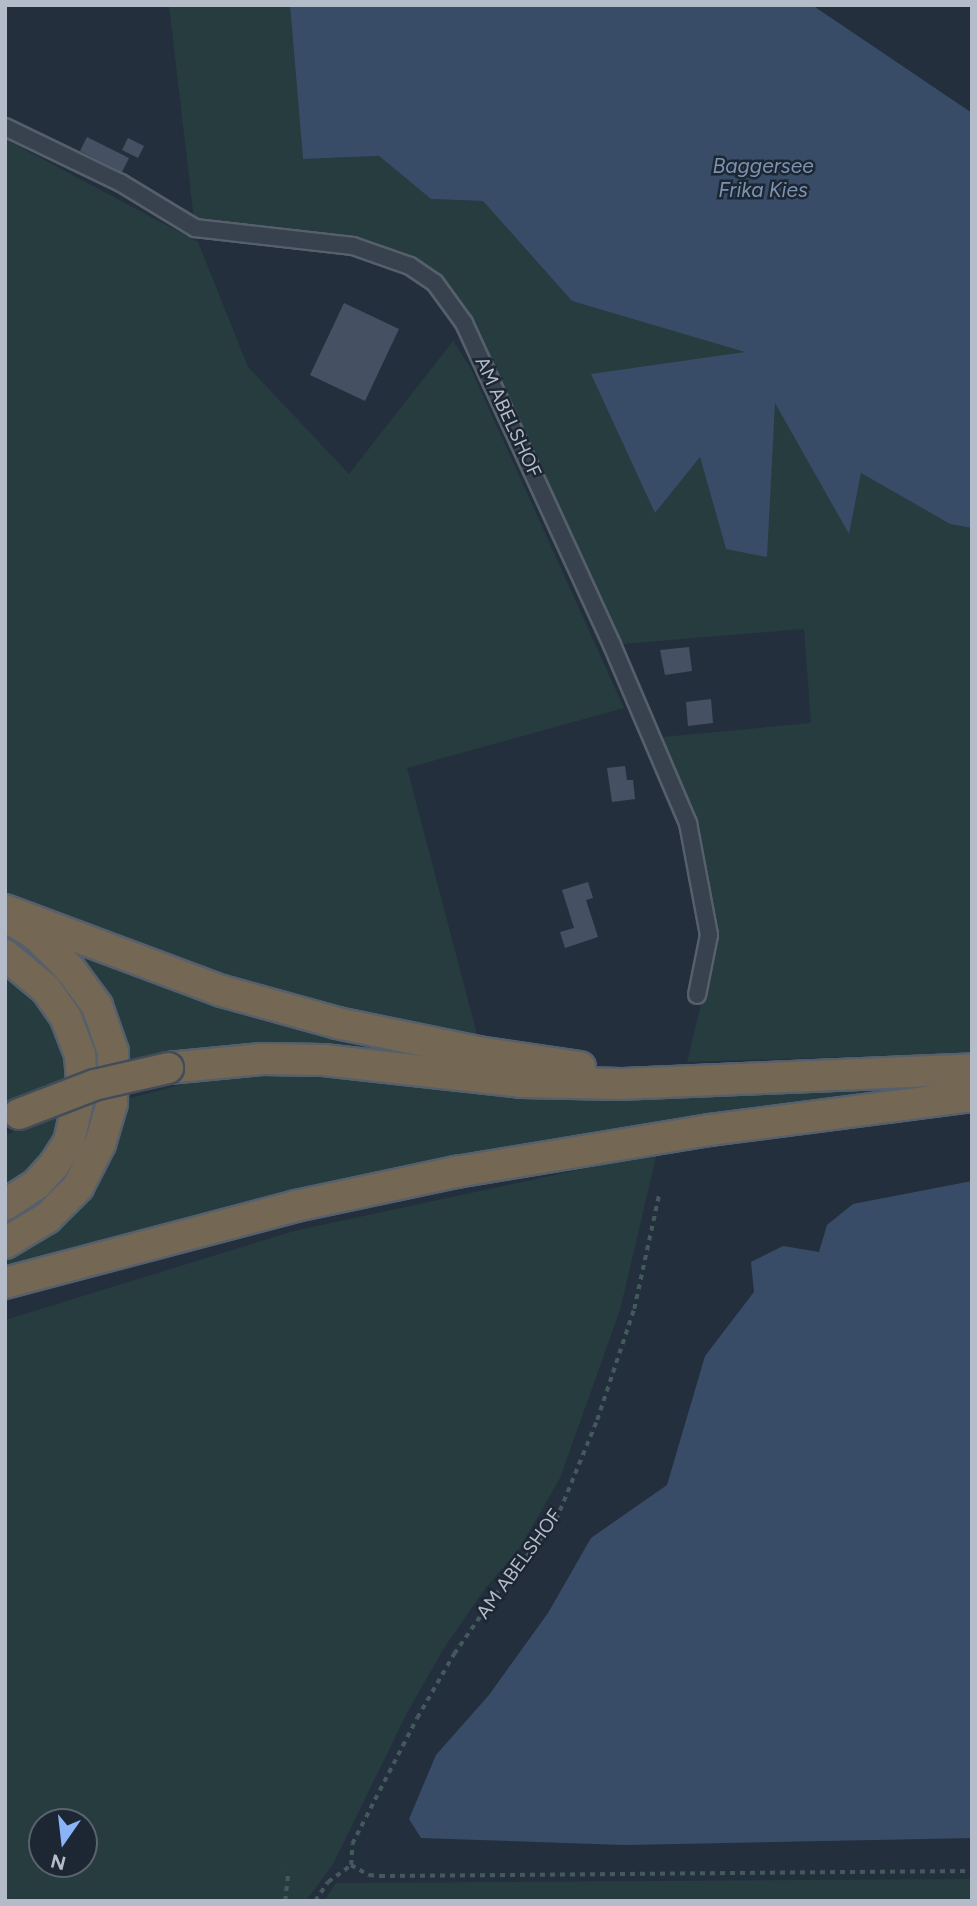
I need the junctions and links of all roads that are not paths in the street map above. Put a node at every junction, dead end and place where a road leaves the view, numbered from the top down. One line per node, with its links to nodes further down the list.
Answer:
1 (5, 127): 5 (street, AM ABELSHOF)
2 (5, 910): 7 (highway)
3 (5, 916): 11 (highway)
4 (5, 955): 10 (highway)
5 (697, 995)
6 (972, 1069): 7 (highway)
7 (751, 1077): 9 (highway, bridge)
8 (972, 1096): 12 (highway)
9 (12, 1117)
10 (5, 1205)
11 (5, 1243)
12 (5, 1283)

